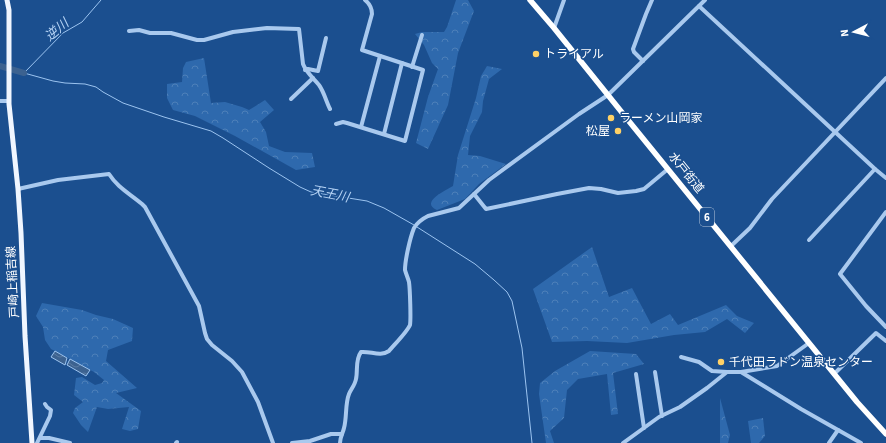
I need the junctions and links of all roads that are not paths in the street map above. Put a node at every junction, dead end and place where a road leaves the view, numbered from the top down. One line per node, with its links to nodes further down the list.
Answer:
1 (7, 0): 22 (main road, 戸崎上稲吉線)
2 (530, 0): 8 (highway, 水戸街道 / 6)
3 (564, 0): 8 (street)
4 (652, 0): 13 (street)
5 (705, 0): 7 (street)
6 (366, 1): 12 (street)
7 (699, 6): 13 (street); 26 (street)
8 (554, 28): 19 (highway, 水戸街道 / 6)
9 (129, 31): 16 (street)
10 (422, 35): 15 (street)
11 (326, 38): 16 (street)
12 (380, 56): 14 (street); 25 (street)
13 (643, 61): 19 (street)
14 (402, 63): 15 (street); 27 (street)
15 (412, 67): 27 (street)
16 (305, 70): 17 (street)
17 (313, 78): 20 (street); 23 (street)
18 (886, 78): 26 (street)
19 (608, 95): 28 (highway, 水戸街道 / 6); 32 (street)
20 (291, 99)
21 (0, 100): 22 (street)
22 (9, 101): 31 (main road, 戸崎上稲吉線)
23 (330, 109)
24 (336, 124): 25 (street)
25 (361, 127): 27 (street)
26 (834, 132): 29 (street); 35 (street)
27 (384, 134)
28 (668, 168): 32 (street); 35 (highway, 水戸街道 / 6)
29 (875, 170): 30 (street); 34 (street)
30 (886, 178)
31 (18, 189): 52 (main road, 戸崎上稲吉線); 55 (street)
32 (474, 194): 49 (street)
33 (886, 212): 36 (street)
34 (809, 240)
35 (731, 246): 38 (highway, 水戸街道 / 6)
36 (886, 327)
37 (886, 341): 44 (street)
38 (809, 343): 42 (street); 44 (highway, 水戸街道 / 6)
39 (681, 357): 41 (street)
40 (655, 372): 46 (street)
41 (727, 372): 42 (street); 46 (street)
42 (741, 372): 48 (street)
43 (636, 374): 47 (street)
44 (834, 374): 50 (highway, 水戸街道 / 6)
45 (46, 404): 51 (street)
46 (662, 416): 47 (street)
47 (644, 428): 58 (street)
48 (838, 430): 59 (street); 60 (street)
49 (342, 434): 56 (street); 57 (street)
50 (886, 434)
51 (40, 438): 53 (street); 54 (street)
52 (32, 443)
53 (37, 443)
54 (70, 443)
55 (273, 443)
56 (292, 443)
57 (340, 443)
58 (623, 443)
59 (829, 443)
60 (861, 443)

